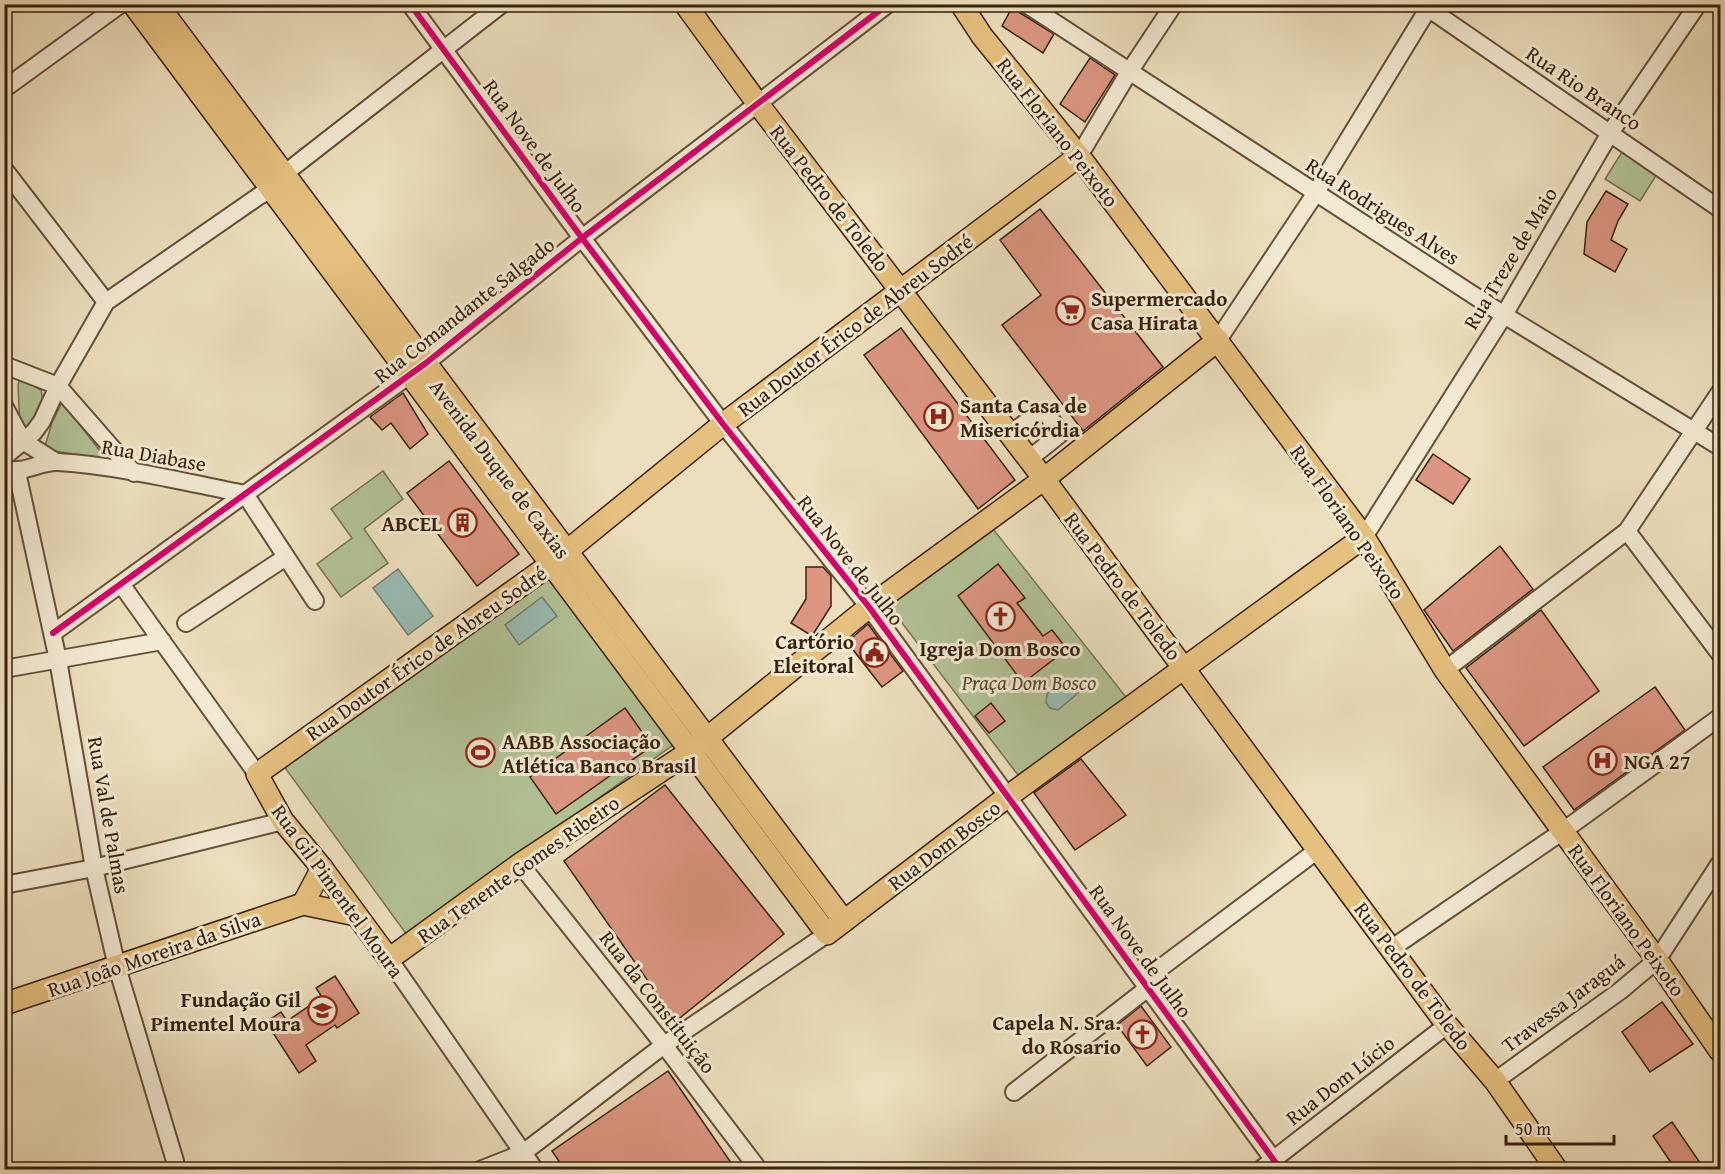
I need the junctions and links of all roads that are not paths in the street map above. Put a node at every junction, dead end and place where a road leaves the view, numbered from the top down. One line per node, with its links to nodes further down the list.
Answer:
1 (122, 4): 15 (street)
2 (133, 4): 20 (main road, Avenida Duque de Caxias)
3 (157, 4): 20 (main road, Avenida Duque de Caxias)
4 (410, 4): 13 (street, Rua Nove de Julho)
5 (502, 4): 13 (street)
6 (685, 4): 16 (main road, Rua Pedro de Toledo)
7 (888, 4): 16 (street, Rua Comandante Salgado)
8 (961, 4): 18 (main road, Rua Floriano Peixoto)
9 (1026, 4): 14 (street, Rua Rodrigues Alves)
10 (1174, 4): 14 (street)
11 (1698, 4): 17 (street, Rua Treze de Maio)
12 (1427, 6): 17 (street, Rua Rio Branco); 21 (street)
13 (444, 49): 20 (street); 23 (street, Rua Nove de Julho)
14 (1129, 72): 18 (street); 21 (street, Rua Rodrigues Alves)
15 (4, 89)
16 (758, 104): 23 (street, Rua Comandante Salgado); 24 (main road, Rua Pedro de Toledo)
17 (1610, 133): 22 (street, Rua Rio Branco); 26 (street, Rua Treze de Maio)
18 (1079, 156): 24 (main road, Rua Doutor Érico de Abreu Sodré); 27 (main road, Rua Floriano Peixoto)
19 (4, 169): 25 (street)
20 (278, 182): 25 (street); 29 (main road, Avenida Duque de Caxias); 29 (main road, Avenida Duque de Caxias)
21 (1315, 194): 26 (street, Rua Rodrigues Alves); 27 (street)
22 (1720, 209)
23 (582, 238): 29 (street, Rua Comandante Salgado); 33 (street, Rua Nove de Julho)
24 (902, 290): 33 (main road, Rua Doutor Érico de Abreu Sodré); 35 (main road, Rua Pedro de Toledo)
25 (106, 302): 30 (street)
26 (1504, 315): 34 (street, Rua Rodrigues Alves); 46 (street, Rua Treze de Maio)
27 (1218, 340): 43 (main road, Rua Tenente Gomes Ribeiro); 46 (main road, Rua Floriano Peixoto)
28 (4, 365): 30 (street)
29 (418, 369): 44 (street, Rua Comandante Salgado); 47 (main road, Avenida Duque de Caxias); 49 (main road, Avenida Duque de Caxias)
30 (58, 386): 36 (street); 42 (street)
31 (1720, 392): 34 (street)
32 (4, 406): 36 (street)
33 (723, 424): 47 (main road, Rua Doutor Érico de Abreu Sodré); 52 (street, Rua Nove de Julho)
34 (1695, 431): 37 (street, Rua Rodrigues Alves); 45 (street)
35 (1010, 434): 39 (main road, Rua Pedro de Toledo); 39 (street)
36 (23, 441): 38 (street); 40 (street, Rua Diabase)
37 (1720, 447)
38 (4, 457)
39 (1029, 459): 43 (main road, Rua Pedro de Toledo)
40 (56, 462): 41 (street, Rua Diabase); 42 (street, Rua Diabase)
41 (11, 471): 54 (street, Rua Val de Palmas)
42 (134, 473): 44 (street, Rua Diabase)
43 (1044, 479): 52 (main road, Rua Tenente Gomes Ribeiro); 58 (main road, Rua Pedro de Toledo)
44 (245, 494): 48 (street); 50 (street, Rua Comandante Salgado)
45 (1627, 531): 56 (street); 60 (street)
46 (1364, 537): 58 (main road, Rua Dom Bosco); 60 (main road, Rua Floriano Peixoto)
47 (567, 550): 49 (main road, Rua Doutor Érico de Abreu Sodré); 62 (main road, Avenida Duque de Caxias)
48 (286, 557): 51 (street); 53 (street)
49 (551, 564): 63 (main road, Avenida Duque de Caxias); 64 (main road, Rua Doutor Érico de Abreu Sodré)
50 (121, 584): 54 (street, Rua Comandante Salgado); 55 (street, Rua Gil Pimentel Moura)
51 (315, 601)
52 (869, 608): 62 (main road, Rua Tenente Gomes Ribeiro); 65 (street, Rua Nove de Julho)
53 (186, 623)
54 (53, 633): 57 (street, Rua Val de Palmas)
55 (162, 641): 57 (street); 64 (street, Rua Gil Pimentel Moura)
56 (1720, 654)
57 (58, 660): 59 (street); 71 (street, Rua Val de Palmas)
58 (1183, 667): 65 (main road, Rua Dom Bosco); 68 (main road, Rua Pedro de Toledo)
59 (4, 669)
60 (1445, 670): 67 (main road, Rua Floriano Peixoto)
61 (1720, 717): 67 (street)
62 (707, 737): 63 (main road, Rua Tenente Gomes Ribeiro); 76 (main road, Avenida Duque de Caxias)
63 (691, 751): 70 (main road, Rua Tenente Gomes Ribeiro); 77 (main road, Avenida Duque de Caxias)
64 (257, 774): 66 (main road, Rua Gil Pimentel Moura)
65 (1007, 797): 76 (main road, Rua Dom Bosco); 82 (street, Rua Nove de Julho)
66 (284, 821): 71 (street); 72 (main road, Rua Gil Pimentel Moura)
67 (1563, 831): 78 (street); 80 (main road, Rua Floriano Peixoto)
68 (1319, 849): 78 (main road, Rua Pedro de Toledo); 82 (street)
69 (1720, 863): 80 (street, Travessa Jaraguá)
70 (520, 864): 79 (main road, Rua Tenente Gomes Ribeiro); 85 (street, Rua da Constituição)
71 (94, 868): 73 (street); 81 (street, Rua Val de Palmas)
72 (322, 868): 74 (main road); 75 (main road, Rua Gil Pimentel Moura)
73 (4, 885)
74 (303, 904): 75 (main road); 81 (main road, Rua João Moreira da Silva)
75 (356, 915): 79 (main road, Rua Gil Pimentel Moura)
76 (844, 921): 77 (main road, Rua Dom Bosco)
77 (827, 934): 85 (street, Rua Dom Bosco)
78 (1392, 948): 84 (main road, Rua Pedro de Toledo)
79 (389, 959): 89 (street, Rua Gil Pimentel Moura)
80 (1657, 960): 86 (main road, Rua Floriano Peixoto); 87 (street, Travessa Jaraguá)
81 (117, 967): 83 (main road, Rua João Moreira da Silva); 90 (street, Rua Val de Palmas)
82 (1146, 985): 88 (street); 91 (street, Rua Nove de Julho)
83 (4, 1005)
84 (1447, 1025): 87 (main road, Rua Pedro de Toledo); 91 (street, Rua Dom Lúcio)
85 (664, 1045): 89 (street, Rua Dom Bosco); 94 (street, Rua da Constituição)
86 (1720, 1051)
87 (1495, 1081): 95 (main road, Rua Pedro de Toledo)
88 (1014, 1092)
89 (523, 1153): 92 (street, Rua Dom Bosco); 93 (street, Rua Gil Pimentel Moura)
90 (175, 1161)
91 (1272, 1166)
92 (480, 1170)
93 (535, 1170)
94 (759, 1170)
95 (1557, 1170)

